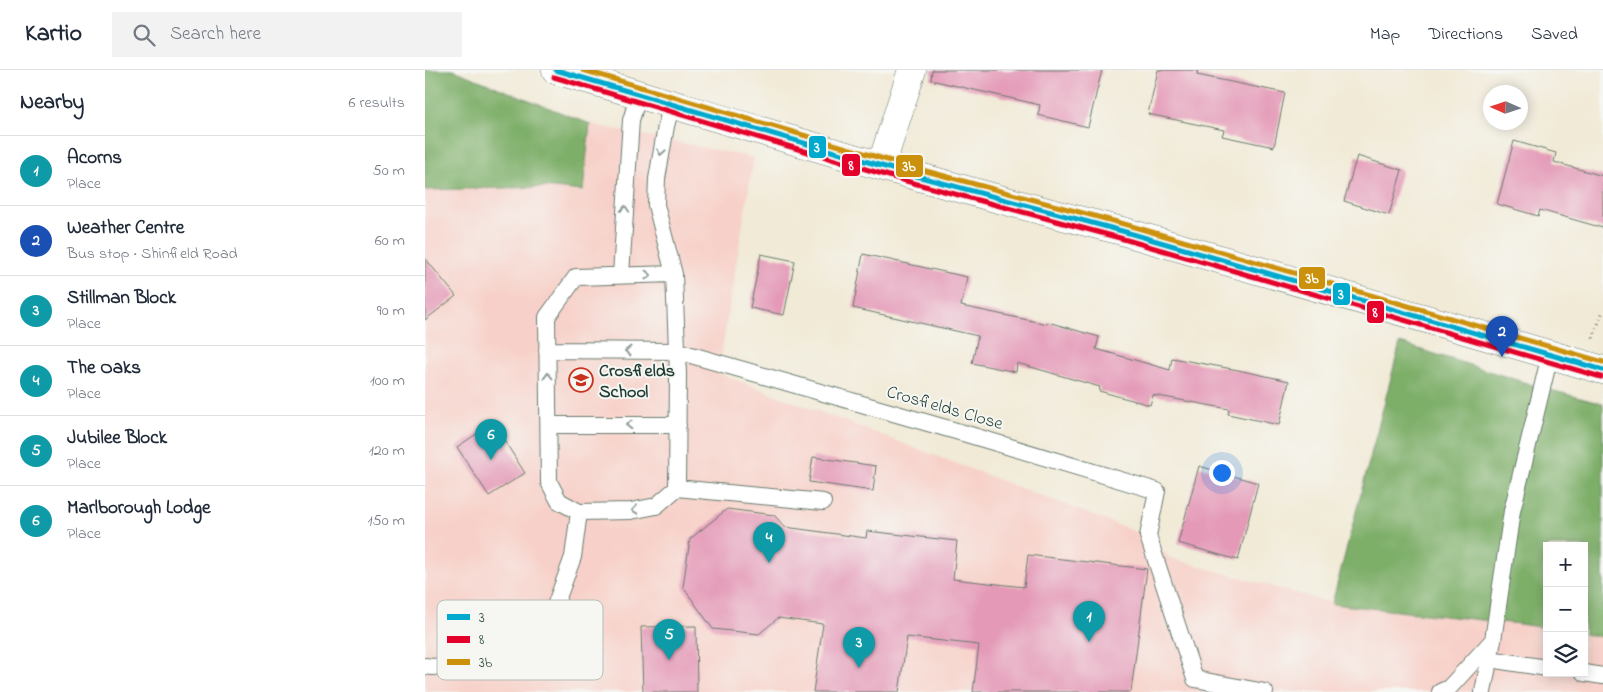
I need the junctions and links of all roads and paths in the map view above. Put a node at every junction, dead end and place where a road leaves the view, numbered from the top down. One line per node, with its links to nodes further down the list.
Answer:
1 (556, 70): 3 (main road)
2 (912, 70): 5 (main road)
3 (639, 94): 4 (main road); 7 (lane, one-way to 3)
4 (672, 104): 5 (main road); 6 (lane, one-way to 6)
5 (881, 166): 10 (main road)
6 (674, 274): 7 (lane, one-way to 6); 9 (lane)
7 (621, 275): 8 (lane)
8 (547, 350): 9 (lane, one-way to 8); 12 (lane, one-way to 8)
9 (677, 351): 13 (lane); 23 (lane, Crosfields Close)
10 (1550, 355): 11 (main road); 18 (lane)
11 (1603, 370)
12 (549, 425): 13 (lane, one-way to 12); 16 (lane)
13 (678, 425): 14 (lane)
14 (677, 488): 15 (lane); 16 (lane, one-way to 16)
15 (823, 502)
16 (579, 512): 17 (lane)
17 (557, 600)
18 (1493, 640): 19 (lane); 24 (lane)
19 (1489, 659): 20 (lane); 25 (lane)
20 (1543, 667)
21 (1588, 674): 22 (lane)
22 (1603, 676)
23 (1265, 692)
24 (1440, 692)
25 (1483, 692)

